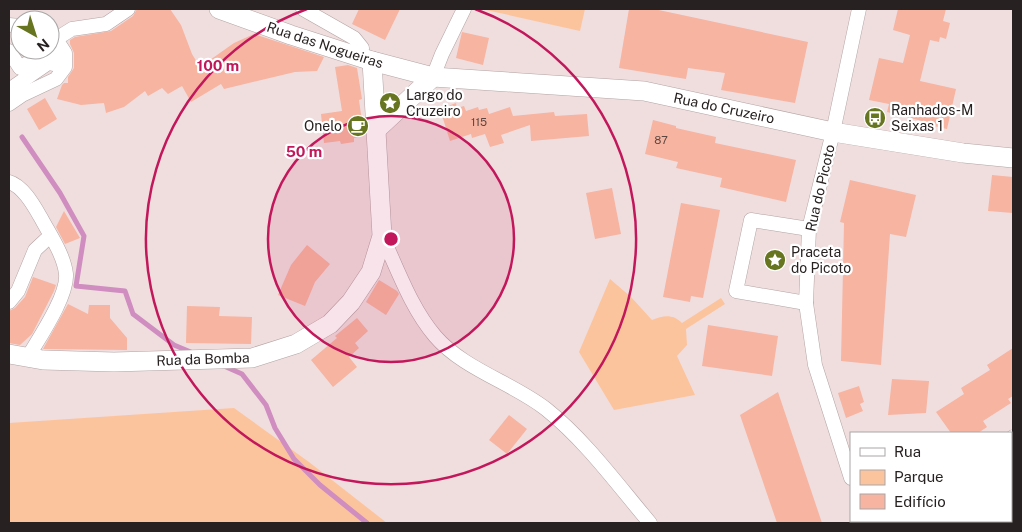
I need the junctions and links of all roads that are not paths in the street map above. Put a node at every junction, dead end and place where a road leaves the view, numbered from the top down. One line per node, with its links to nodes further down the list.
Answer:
1 (128, 9): 6 (street)
2 (219, 9): 8 (street, Rua das Nogueiras)
3 (303, 9): 8 (street)
4 (464, 9): 12 (street)
5 (859, 9): 16 (street, Rua do Picoto)
6 (60, 36)
7 (60, 48): 14 (street)
8 (366, 59): 12 (street, Rua das Nogueiras); 15 (street, Rua da Bomba)
9 (15, 60): 10 (street)
10 (32, 60)
11 (59, 60): 13 (street)
12 (433, 77): 15 (street); 16 (street, Rua do Cruzeiro)
13 (9, 90)
14 (9, 104)
15 (376, 130): 21 (street, Rua da Bomba)
16 (833, 132): 17 (street, Rua do Cruzeiro); 19 (street, Rua do Picoto)
17 (1013, 158)
18 (9, 182): 20 (street)
19 (809, 229): 23 (street, Rua do Picoto); 23 (street)
20 (50, 236): 22 (street); 25 (street)
21 (382, 236): 25 (street, Rua da Bomba); 27 (street)
22 (9, 302)
23 (806, 303): 26 (street, Rua do Picoto)
24 (9, 354): 25 (street, Rua da Bomba)
25 (28, 357)
26 (850, 475)
27 (650, 523)

